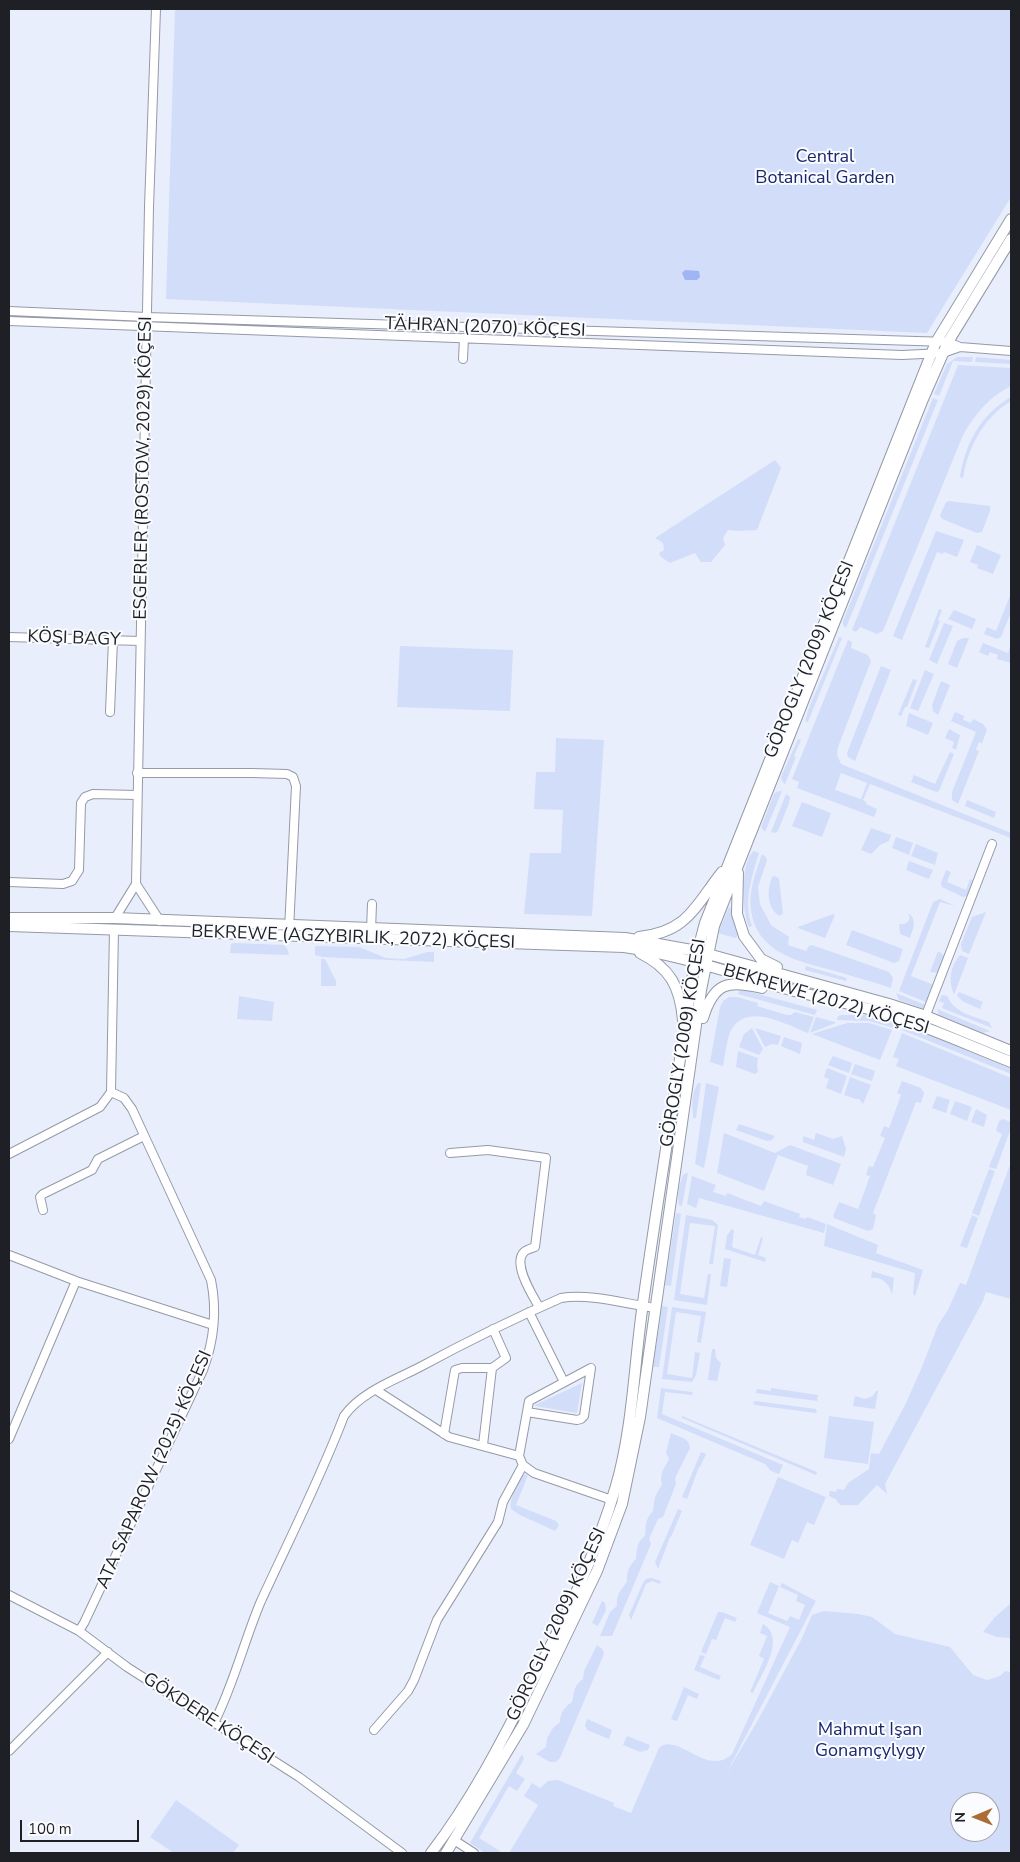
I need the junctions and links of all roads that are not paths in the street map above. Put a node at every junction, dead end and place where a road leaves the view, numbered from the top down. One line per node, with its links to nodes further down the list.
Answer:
1 (156, 9): 5 (street, ESGERLER (ROSTOW, 2029) KÖÇESI)
2 (1011, 219): 9 (main road, GÖROGLY (2009) KÖÇESI)
3 (1011, 239): 10 (main road, GÖROGLY (2009) KÖÇESI)
4 (9, 311): 5 (street, TÄHRAN (2070) KÖÇESI)
5 (147, 317): 7 (street, ESGERLER (ROSTOW, 2029) KÖÇESI); 9 (street, TÄHRAN (2070) KÖÇESI)
6 (9, 321): 7 (street, TÄHRAN (2070) KÖÇESI)
7 (147, 326): 8 (street, TÄHRAN (2070) KÖÇESI); 18 (street, ESGERLER (ROSTOW, 2029) KÖÇESI)
8 (464, 338): 13 (street, TÄHRAN (2070) KÖÇESI); 15 (street)
9 (936, 342): 10 (street, TÄHRAN (2070) KÖÇESI); 13 (main road, GÖROGLY (2009) KÖÇESI)
10 (948, 342): 11 (street, TÄHRAN (2070) KÖÇESI); 14 (main road, GÖROGLY (2009) KÖÇESI)
11 (960, 348): 12 (street, TÄHRAN (2070) KÖÇESI); 14 (street, TÄHRAN (2070) KÖÇESI)
12 (1011, 351)
13 (931, 353): 14 (street, TÄHRAN (2070) KÖÇESI); 23 (main road, GÖROGLY (2009) KÖÇESI)
14 (943, 353): 23 (main road, GÖROGLY (2009) KÖÇESI)
15 (463, 359)
16 (9, 637): 17 (street, KÖŞI BAGY)
17 (112, 640): 18 (street, KÖŞI BAGY); 19 (street)
18 (140, 641): 20 (street, ESGERLER (ROSTOW, 2029) KÖÇESI)
19 (110, 712)
20 (137, 773): 21 (street, ESGERLER (ROSTOW, 2029) KÖÇESI); 33 (street)
21 (137, 795): 24 (street); 25 (street, ESGERLER (ROSTOW, 2029) KÖÇESI)
22 (992, 844): 38 (street)
23 (735, 862): 34 (main road); 35 (main road, GÖROGLY (2009) KÖÇESI); 36 (main road)
24 (9, 882)
25 (136, 884): 28 (street); 29 (street)
26 (372, 904): 32 (street)
27 (9, 918): 28 (main road, BEKREWE (AGZYBIRLIK, 2072) KÖÇESI)
28 (115, 918): 29 (main road, BEKREWE (AGZYBIRLIK, 2072) KÖÇESI)
29 (160, 920): 33 (main road, BEKREWE (AGZYBIRLIK, 2072) KÖÇESI)
30 (9, 926): 31 (main road, BEKREWE (AGZYBIRLIK, 2072) KÖÇESI)
31 (114, 929): 33 (main road, BEKREWE (AGZYBIRLIK, 2072) KÖÇESI); 44 (street)
32 (370, 930): 33 (main road, BEKREWE (AGZYBIRLIK, 2072) KÖÇESI); 34 (main road, BEKREWE (AGZYBIRLIK, 2072) KÖÇESI)
33 (290, 931): 34 (main road, BEKREWE (AGZYBIRLIK, 2072) KÖÇESI)
34 (625, 943): 35 (main road, BEKREWE (AGZYBIRLIK, 2072) KÖÇESI); 40 (main road)
35 (702, 957): 36 (main road, BEKREWE (2072) KÖÇESI); 37 (main road, BEKREWE (2072) KÖÇESI); 40 (main road, GÖROGLY (2009) KÖÇESI); 41 (main road, GÖROGLY (2009) KÖÇESI)
36 (793, 977): 38 (main road, BEKREWE (2072) KÖÇESI)
37 (787, 989): 39 (main road, BEKREWE (2072) KÖÇESI); 41 (main road)
38 (926, 1016): 39 (street); 42 (main road, BEKREWE (2072) KÖÇESI)
39 (922, 1026): 43 (main road, BEKREWE (2072) KÖÇESI)
40 (684, 1039): 51 (main road, GÖROGLY (2009) KÖÇESI)
41 (695, 1040): 53 (main road, GÖROGLY (2009) KÖÇESI)
42 (1011, 1051)
43 (1011, 1062)
44 (111, 1092): 45 (street, ATA SAPAROW (2025) KÖÇESI); 47 (street)
45 (144, 1136): 48 (street); 55 (street, ATA SAPAROW (2025) KÖÇESI)
46 (450, 1153): 52 (street)
47 (9, 1154)
48 (43, 1210)
49 (9, 1255): 50 (street)
50 (76, 1281): 55 (street); 62 (street)
51 (642, 1306): 52 (street); 53 (street); 66 (main road, GÖROGLY (2009) KÖÇESI)
52 (539, 1308): 54 (street)
53 (655, 1308): 73 (main road, GÖROGLY (2009) KÖÇESI)
54 (529, 1312): 56 (street); 58 (street)
55 (213, 1325): 68 (street, ATA SAPAROW (2025) KÖÇESI)
56 (493, 1328): 57 (street); 59 (street)
57 (492, 1368): 61 (street); 63 (street)
58 (564, 1382): 60 (street); 60 (street)
59 (376, 1390): 61 (street); 70 (street)
60 (527, 1412): 64 (street)
61 (444, 1434): 63 (street)
62 (9, 1439)
63 (483, 1445): 64 (street)
64 (519, 1456): 65 (street)
65 (523, 1466): 66 (street); 71 (street)
66 (612, 1500): 75 (main road, GÖROGLY (2009) KÖÇESI)
67 (9, 1595): 68 (street, GÖKDERE KÖÇESI)
68 (79, 1631): 69 (street, GÖKDERE KÖÇESI)
69 (108, 1652): 70 (street, GÖKDERE KÖÇESI); 72 (street)
70 (214, 1723): 74 (street, GÖKDERE KÖÇESI)
71 (374, 1730)
72 (9, 1751)
73 (454, 1840): 76 (main road, GÖROGLY (2009) KÖÇESI); 77 (street)
74 (402, 1853)
75 (431, 1853)
76 (446, 1853)
77 (474, 1853)

